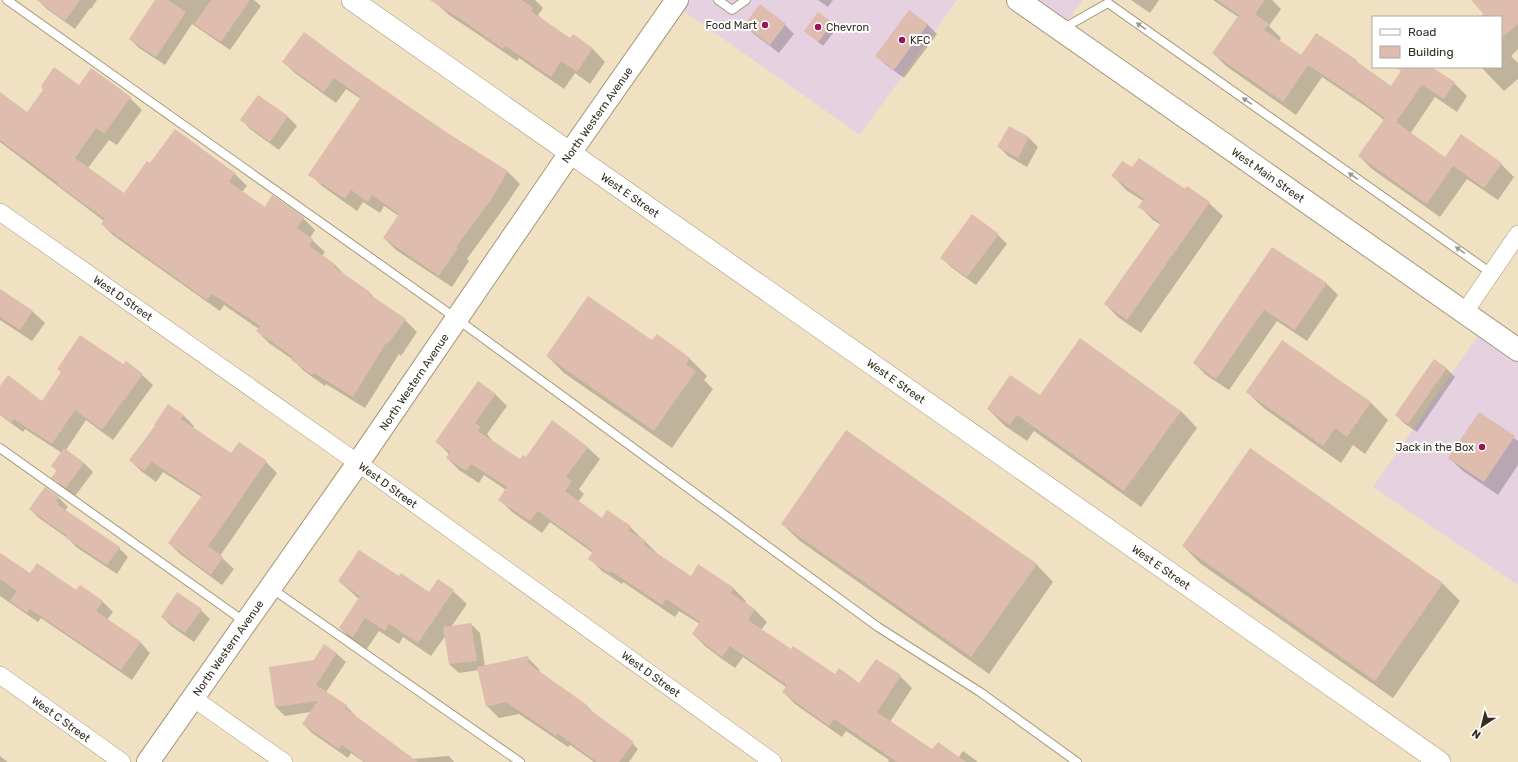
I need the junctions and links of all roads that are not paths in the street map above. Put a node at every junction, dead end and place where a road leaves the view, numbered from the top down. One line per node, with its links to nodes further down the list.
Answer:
1 (7, 0): 13 (lane)
2 (352, 0): 8 (street, West E Street)
3 (677, 0): 8 (main road, North Western Avenue)
4 (718, 0): 5 (lane)
5 (746, 0)
6 (1018, 0): 7 (main road, West Main Street)
7 (1060, 30): 11 (lane, one-way to 7); 12 (main road, West Main Street)
8 (570, 153): 13 (main road, North Western Avenue); 27 (street, West E Street)
9 (0, 212): 16 (street, West D Street)
10 (1518, 234): 11 (street)
11 (1492, 273): 12 (street)
12 (1464, 313): 14 (main road, West Main Street)
13 (457, 318): 16 (main road, North Western Avenue); 26 (lane)
14 (1518, 350)
15 (0, 448): 18 (lane)
16 (358, 463): 17 (main road, North Western Avenue); 25 (street, West D Street)
17 (271, 588): 18 (main road, North Western Avenue); 24 (lane)
18 (246, 623): 20 (main road, North Western Avenue)
19 (0, 675): 21 (street, West C Street)
20 (193, 698): 22 (main road, North Western Avenue); 23 (street)
21 (122, 762)
22 (148, 762)
23 (284, 762)
24 (520, 762)
25 (773, 762)
26 (1077, 762)
27 (1440, 762)

